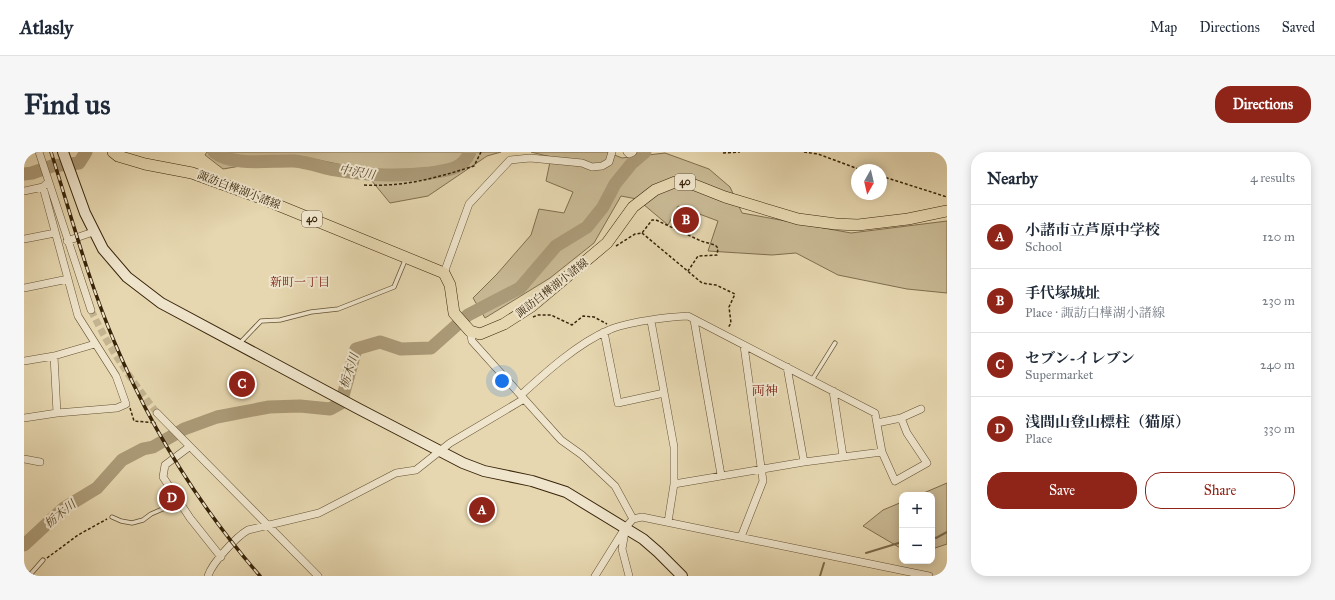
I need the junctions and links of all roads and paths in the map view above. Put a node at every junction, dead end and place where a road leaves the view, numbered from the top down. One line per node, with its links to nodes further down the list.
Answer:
1 (39, 152): 13 (street)
2 (63, 152): 18 (street)
3 (113, 152): 24 (main road, 諏訪白樺湖小諸線 / 40)
4 (481, 152): 14 (path)
5 (612, 152): 26 (street)
6 (626, 152): 7 (street)
7 (633, 152)
8 (740, 152): 10 (path)
9 (804, 152): 11 (path)
10 (723, 154)
11 (851, 166)
12 (887, 178): 16 (path)
13 (45, 185): 15 (street); 19 (street); 22 (street)
14 (364, 185)
15 (24, 191)
16 (947, 197)
17 (947, 211): 23 (main road, 諏訪白樺湖小諸線 / 40)
18 (93, 232): 22 (street); 39 (street)
19 (55, 233): 21 (street); 27 (street)
20 (642, 233): 23 (path); 25 (path); 25 (path)
21 (24, 239)
22 (67, 241): 29 (street)
23 (603, 246): 34 (main road, 諏訪白樺湖小諸線 / 40)
24 (406, 257): 26 (main road, 諏訪白樺湖小諸線 / 40); 39 (lane)
25 (688, 271): 36 (path)
26 (444, 273): 34 (main road)
27 (68, 279): 28 (street); 38 (street)
28 (24, 288)
29 (91, 310)
30 (532, 317): 33 (path)
31 (694, 320): 32 (street); 36 (street); 64 (street)
32 (651, 321): 33 (street); 46 (street)
33 (614, 328): 35 (street)
34 (470, 331): 47 (street)
35 (604, 332): 46 (street); 47 (street)
36 (723, 335): 40 (street)
37 (835, 343): 44 (lane)
38 (95, 344): 41 (street); 48 (street)
39 (239, 344): 57 (street)
40 (744, 346): 43 (street); 63 (street)
41 (54, 356): 42 (street); 50 (street)
42 (24, 361)
43 (787, 367): 44 (street); 62 (street)
44 (812, 380): 45 (street)
45 (834, 391): 54 (street); 59 (street)
46 (664, 394): 65 (street)
47 (522, 397): 57 (street); 68 (street)
48 (126, 404): 50 (street); 55 (path)
49 (921, 409): 53 (street)
50 (57, 413): 52 (street)
51 (157, 413): 55 (street)
52 (24, 418)
53 (901, 418): 54 (street); 58 (street)
54 (877, 423): 58 (street)
55 (168, 425): 56 (street)
56 (189, 447): 66 (street); 70 (street)
57 (439, 451): 70 (street); 71 (street)
58 (882, 452): 59 (street)
59 (843, 456): 62 (street)
60 (24, 459): 61 (street)
61 (40, 462)
62 (804, 462): 63 (street)
63 (762, 469): 64 (street); 72 (street)
64 (721, 475): 65 (street)
65 (674, 484): 69 (street)
66 (178, 502): 67 (lane); 73 (street)
67 (112, 516): 74 (path)
68 (633, 519): 69 (street); 71 (street)
69 (668, 522): 72 (street)
70 (269, 525): 73 (street); 77 (street)
71 (625, 528): 78 (street); 79 (street); 80 (street)
72 (741, 537): 81 (street)
73 (221, 557): 76 (street)
74 (43, 560): 75 (lane)
75 (29, 576)
76 (208, 576)
77 (318, 576)
78 (595, 576)
79 (629, 576)
80 (682, 576)
81 (930, 576)

